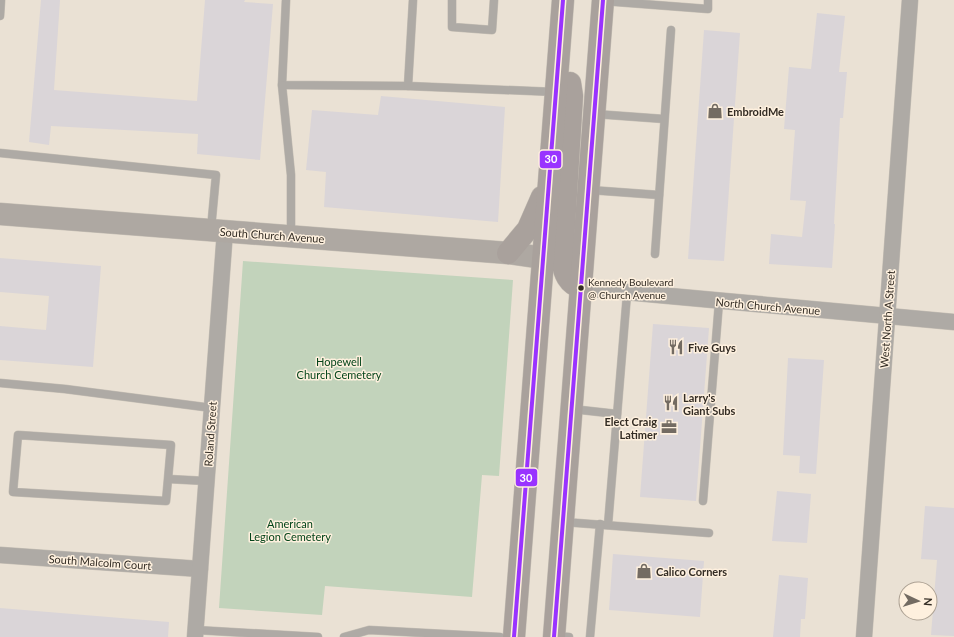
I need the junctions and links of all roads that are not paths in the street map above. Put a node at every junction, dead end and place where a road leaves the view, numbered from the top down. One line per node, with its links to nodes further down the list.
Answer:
1 (1, 0): 10 (lane)
2 (286, 0): 13 (lane)
3 (413, 0): 14 (lane)
4 (452, 0): 5 (lane)
5 (494, 0)
6 (563, 0): 11 (main road)
7 (603, 0): 8 (lane); 16 (main road)
8 (708, 0)
9 (910, 0): 31 (street, West North A Street)
10 (0, 16)
11 (561, 29): 15 (main road); 28 (main road)
12 (671, 30): 17 (lane)
13 (282, 85): 14 (lane); 24 (lane)
14 (408, 86): 15 (lane)
15 (557, 92): 19 (main road)
16 (594, 114): 17 (lane); 20 (main road)
17 (664, 119): 21 (lane)
18 (0, 153): 23 (lane)
19 (550, 171): 25 (main road); 27 (main road)
20 (588, 190): 21 (lane); 28 (main road)
21 (659, 195): 26 (lane)
22 (0, 214): 23 (street, South Church Avenue)
23 (218, 230): 24 (street, South Church Avenue); 34 (street, Roland Street)
24 (291, 236): 25 (street, South Church Avenue)
25 (508, 253): 27 (street, South Church Avenue)
26 (655, 254)
27 (544, 258): 49 (main road)
28 (582, 288): 29 (street, North Church Avenue); 35 (main road)
29 (628, 294): 30 (street, North Church Avenue); 36 (lane)
30 (719, 302): 31 (street, North Church Avenue); 39 (lane)
31 (887, 317): 32 (street, North Church Avenue); 52 (street, West North A Street)
32 (954, 322)
33 (0, 383): 34 (lane)
34 (212, 408): 38 (street, Roland Street)
35 (572, 409): 36 (lane); 40 (main road)
36 (617, 414): 41 (lane)
37 (168, 479): 37 (lane); 38 (lane)
38 (206, 482): 44 (street, Roland Street)
39 (703, 501)
40 (563, 522): 41 (lane); 50 (main road)
41 (604, 525): 42 (lane); 51 (lane)
42 (709, 533)
43 (0, 555): 44 (street, South Malcolm Court)
44 (200, 569): 45 (street, Roland Street)
45 (195, 634): 46 (lane)
46 (318, 637)
47 (344, 637): 48 (lane)
48 (500, 637)
49 (514, 637)
50 (559, 637)
51 (590, 637)
52 (864, 637)

